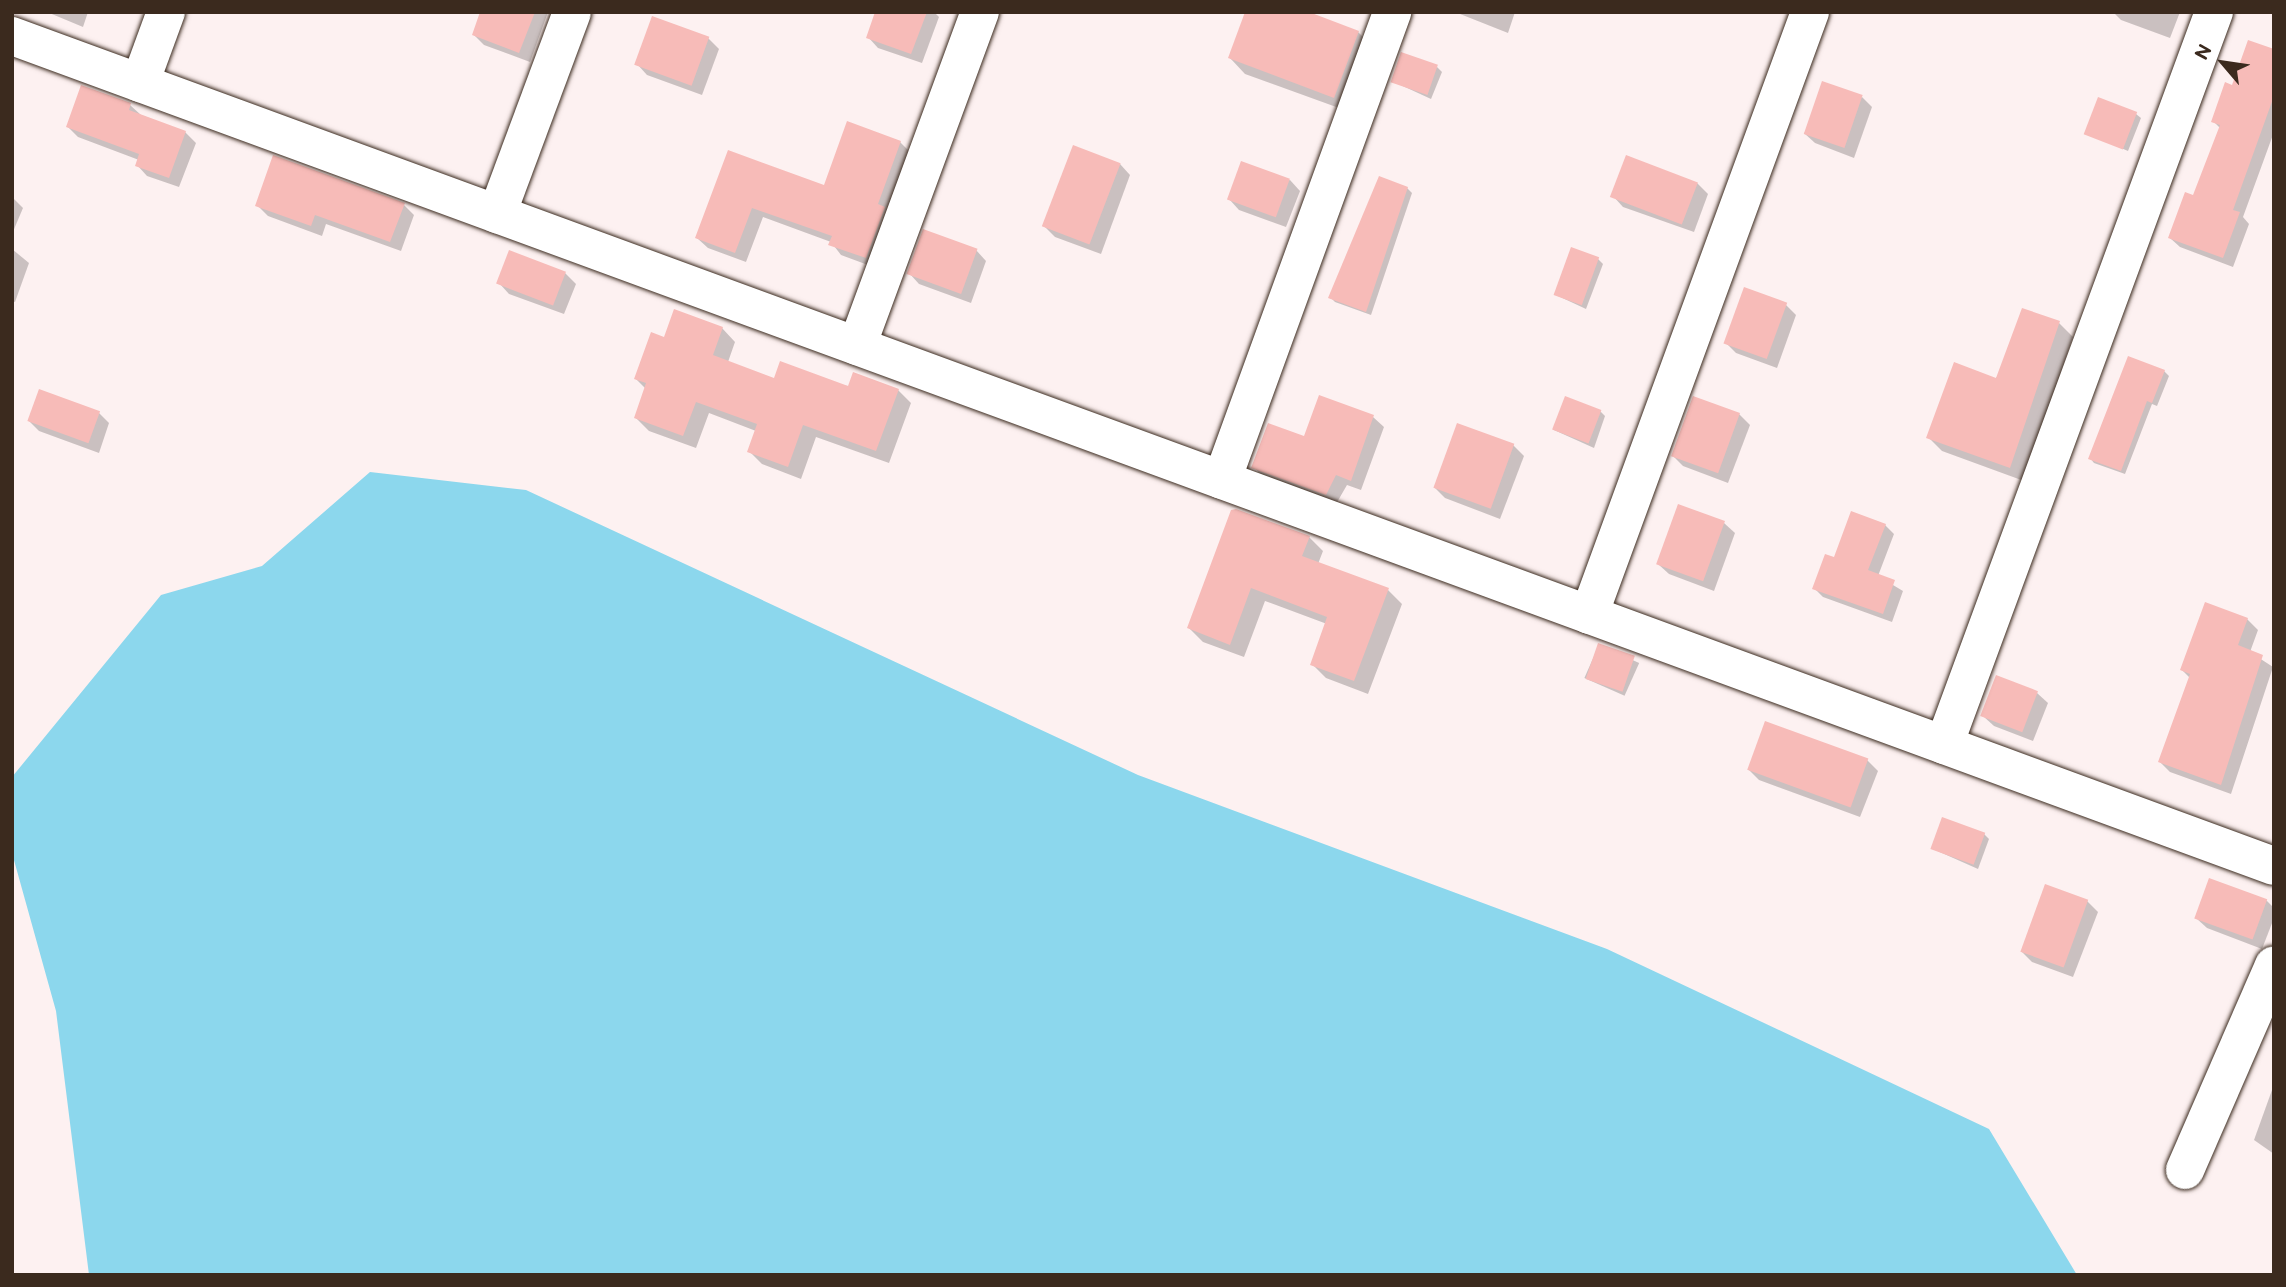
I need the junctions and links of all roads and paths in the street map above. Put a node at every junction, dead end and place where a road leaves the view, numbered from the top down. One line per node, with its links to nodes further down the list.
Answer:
1 (166, 12): 8 (street)
2 (572, 12): 9 (street)
3 (980, 12): 10 (street)
4 (1392, 12): 11 (street)
5 (1810, 12): 12 (street)
6 (2214, 12): 13 (street)
7 (12, 36): 8 (street)
8 (141, 83): 9 (street)
9 (497, 214): 10 (street)
10 (857, 346): 11 (street)
11 (1222, 480): 12 (street)
12 (1588, 615): 13 (street)
13 (1944, 745): 14 (street)
14 (2274, 866)
15 (2274, 965): 16 (street)
16 (2185, 1170)

